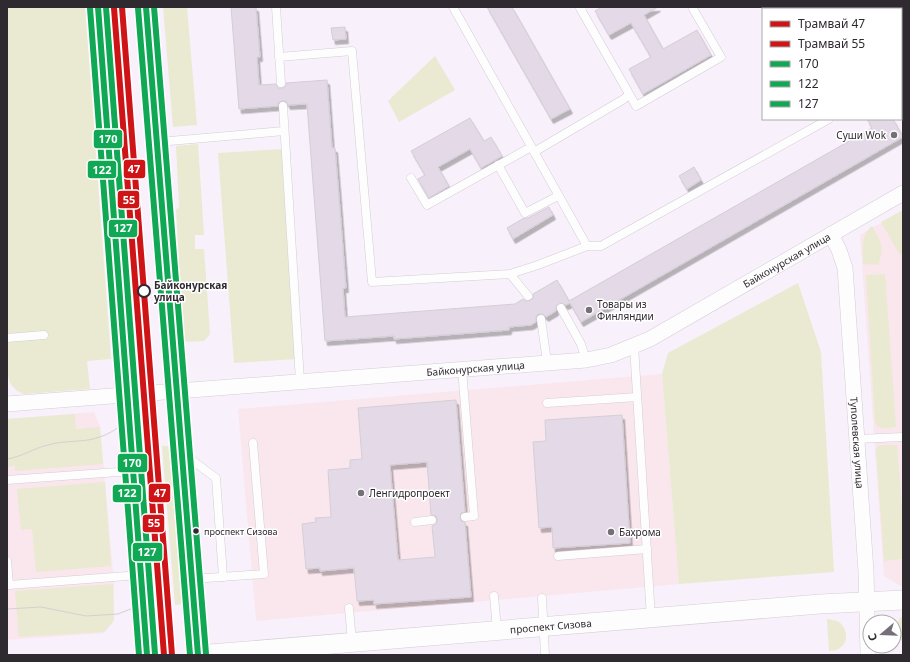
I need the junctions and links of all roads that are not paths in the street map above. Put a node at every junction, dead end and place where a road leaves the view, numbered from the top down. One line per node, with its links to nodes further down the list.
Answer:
1 (98, 7): 33 (main road)
2 (146, 7): 13 (main road)
3 (276, 7): 7 (lane)
4 (453, 7): 14 (lane)
5 (582, 7): 9 (lane)
6 (692, 7): 9 (lane)
7 (280, 57): 8 (lane); 21 (lane)
8 (281, 83)
9 (629, 94): 14 (lane)
10 (283, 106): 12 (lane)
11 (827, 120): 20 (lane)
12 (284, 132): 13 (lane); 31 (lane)
13 (157, 142): 32 (main road)
14 (533, 149): 15 (lane); 18 (lane)
15 (498, 165): 16 (lane); 18 (lane)
16 (411, 178)
17 (903, 193): 19 (street, Байконурская улица)
18 (558, 196): 20 (lane)
19 (831, 234): 27 (street, Байконурская улица); 38 (street, Туполевская улица)
20 (587, 246): 21 (lane)
21 (510, 274): 22 (lane)
22 (528, 296)
23 (561, 308): 28 (lane)
24 (542, 319): 29 (lane)
25 (44, 335): 26 (lane)
26 (7, 338)
27 (634, 346): 28 (street, Байконурская улица); 34 (lane)
28 (586, 360): 29 (street, Байконурская улица)
29 (547, 362): 30 (street, Байконурская улица)
30 (462, 369): 31 (street, Байконурская улица); 43 (lane)
31 (300, 381): 32 (street, Байконурская улица)
32 (177, 391): 33 (street, Байконурская улица); 40 (main road)
33 (127, 394): 36 (street, Байконурская улица); 41 (main road)
34 (638, 397): 35 (lane); 46 (lane)
35 (547, 403)
36 (7, 404)
37 (903, 437): 38 (lane)
38 (857, 439): 55 (street, Туполевская улица)
39 (253, 443): 50 (lane)
40 (182, 452): 50 (lane); 51 (main road)
41 (133, 471): 42 (lane); 49 (main road)
42 (7, 480)
43 (465, 517)
44 (432, 520): 45 (lane)
45 (415, 522)
46 (647, 549): 47 (lane); 57 (lane)
47 (558, 556)
48 (7, 561): 49 (lane)
49 (141, 575): 61 (main road)
50 (223, 577): 51 (lane)
51 (192, 579): 62 (main road)
52 (494, 596): 59 (lane)
53 (542, 598): 58 (lane)
54 (903, 600): 55 (street, проспект Сизова)
55 (866, 602): 57 (street, проспект Сизова); 64 (street, Туполевская улица)
56 (349, 608): 60 (lane)
57 (651, 618): 58 (street, проспект Сизова)
58 (543, 626): 59 (street, проспект Сизова); 63 (lane)
59 (497, 630): 60 (street, проспект Сизова)
60 (352, 642): 62 (street, проспект Сизова)
61 (147, 655)
62 (198, 655)
63 (545, 655)
64 (868, 655)

